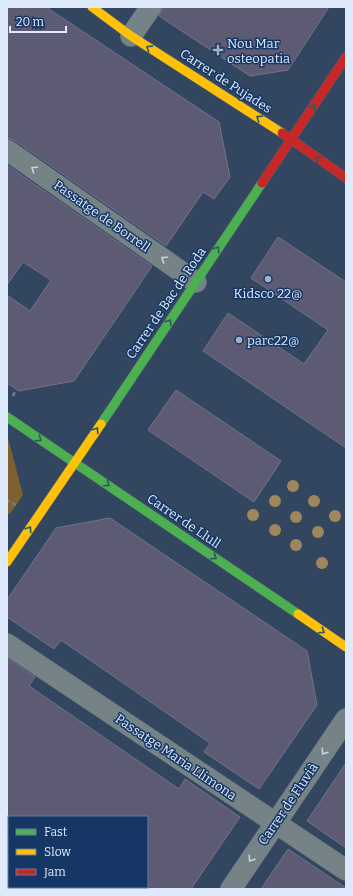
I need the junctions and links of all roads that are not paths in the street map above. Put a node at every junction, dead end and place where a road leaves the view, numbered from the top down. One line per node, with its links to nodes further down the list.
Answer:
1 (92, 7): 3 (street, Carrer de Pujades)
2 (151, 7): 3 (street)
3 (131, 36): 5 (street, Carrer de Pujades, one-way to 3)
4 (346, 57): 5 (street, Carrer de Bac de Roda, one-way to 4)
5 (291, 140): 7 (street, Carrer de Pujades, one-way to 5); 8 (street, Carrer de Bac de Roda, one-way to 5)
6 (7, 150): 8 (street, Passatge de Borrell, one-way to 6)
7 (346, 178)
8 (196, 282): 10 (street, Carrer de Bac de Roda, one-way to 8)
9 (7, 417): 10 (street, Carrer de Llull, one-way to 10)
10 (74, 462): 11 (street, Carrer de Bac de Roda, one-way to 10); 13 (street, Carrer de Llull, one-way to 13)
11 (7, 562)
12 (7, 644): 15 (street, Passatge Maria Llimona)
13 (346, 647)
14 (346, 719): 15 (street, Carrer de Fluvià, one-way to 15)
15 (275, 824): 16 (street, Passatge Maria Llimona); 17 (street, Carrer de Fluvià, one-way to 17)
16 (346, 870)
17 (231, 889)

